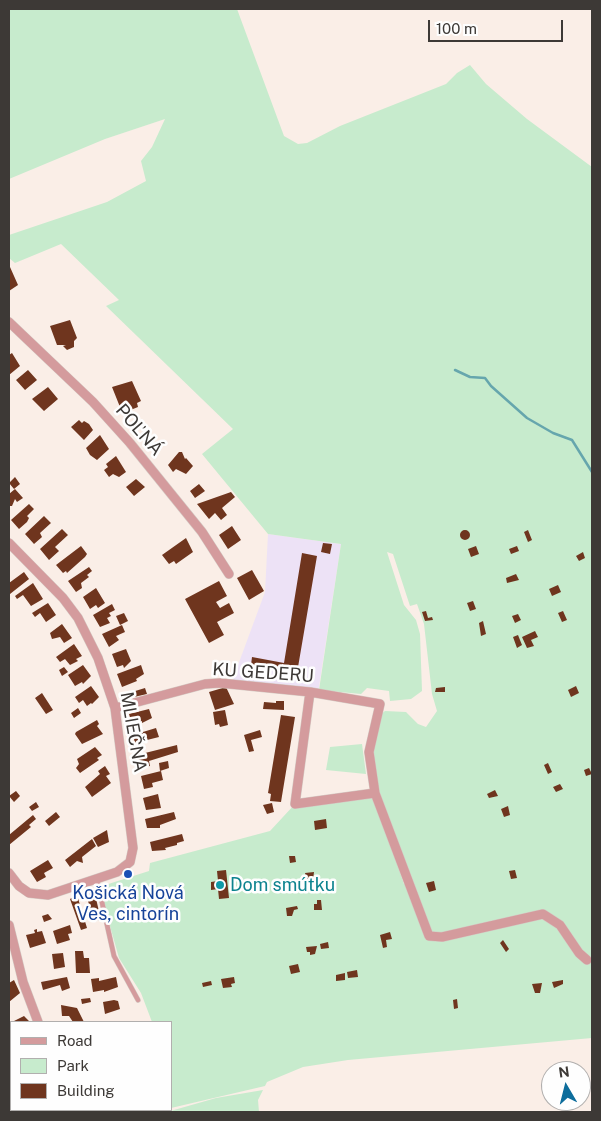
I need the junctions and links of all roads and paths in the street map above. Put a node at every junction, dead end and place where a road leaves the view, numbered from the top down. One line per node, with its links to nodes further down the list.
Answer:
1 (9, 322): 3 (street, POĽNÁ)
2 (9, 543): 5 (street, MLIEČNA)
3 (229, 574)
4 (310, 692): 5 (street, KU GEDERU); 6 (street, KU GEDERU); 6 (street)
5 (115, 708): 8 (street, MLIEČNA)
6 (375, 793): 10 (street)
7 (9, 873): 8 (street, MLIEČNA)
8 (96, 880): 11 (lane)
9 (9, 925): 12 (street)
10 (587, 960)
11 (138, 1000)
12 (38, 1021)

